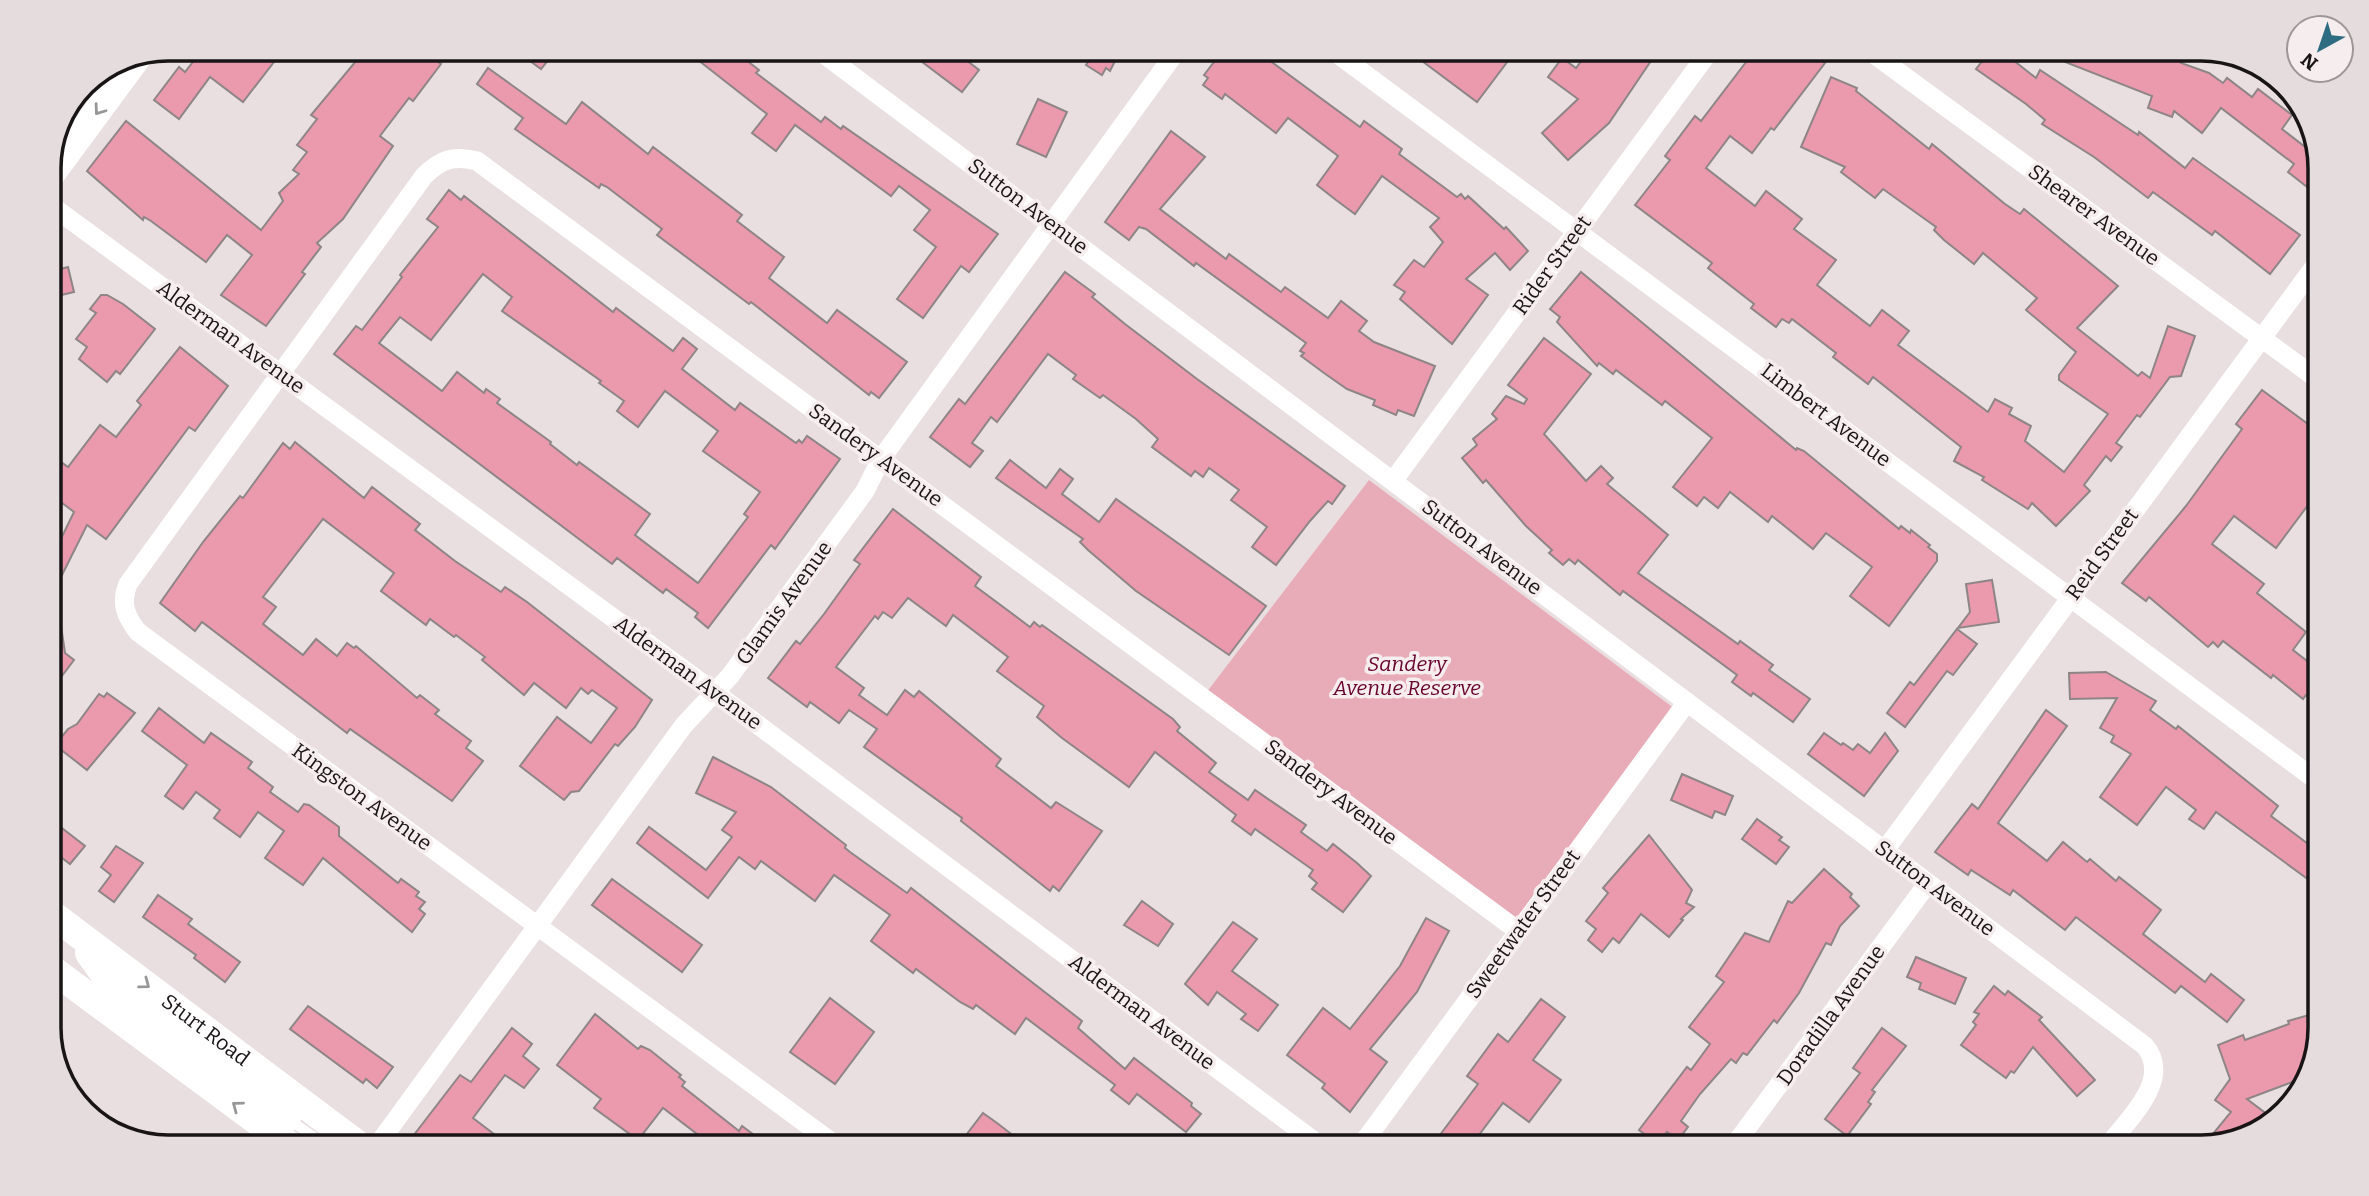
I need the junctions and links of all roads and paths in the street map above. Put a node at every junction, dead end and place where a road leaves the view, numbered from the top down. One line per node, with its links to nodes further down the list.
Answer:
1 (833, 61): 9 (street, Sutton Avenue)
2 (1169, 61): 9 (street, Glamis Avenue)
3 (1347, 61): 10 (street, Limbert Avenue)
4 (1702, 61): 10 (street, Rider Street)
5 (1883, 61): 12 (street, Shearer Avenue)
6 (128, 70): 7 (main road, one-way to 7)
7 (61, 160)
8 (61, 213): 14 (street, Alderman Avenue)
9 (1051, 223): 15 (street, Glamis Avenue); 16 (street, Sutton Avenue)
10 (1578, 230): 16 (street, Rider Street); 17 (street, Limbert Avenue)
11 (2308, 275): 12 (street, Reid Street)
12 (2261, 337): 13 (street, Shearer Avenue); 17 (street, Reid Street)
13 (2308, 372)
14 (281, 373): 15 (street, Sandery Avenue); 18 (street, Alderman Avenue); 25 (street, Kingston Avenue)
15 (881, 459): 18 (street, Glamis Avenue); 26 (street, Sandery Avenue)
16 (1393, 481): 19 (street, Sutton Avenue)
17 (2069, 598): 20 (street, Limbert Avenue); 21 (street, Reid Street)
18 (714, 692): 25 (street, Glamis Avenue); 32 (street, Alderman Avenue)
19 (1687, 702): 21 (street, Sutton Avenue); 26 (street, Sweetwater Street)
20 (2308, 774)
21 (1885, 850): 22 (street, Sutton Avenue)
22 (1928, 883): 34 (street, Doradilla Avenue); 35 (street, Sutton Avenue)
23 (61, 921): 28 (main road)
24 (61, 921): 29 (main road, Sturt Road, one-way to 29)
25 (536, 925): 30 (street, Glamis Avenue); 31 (street, Kingston Avenue)
26 (1517, 930): 33 (street, Sweetwater Street)
27 (61, 976): 28 (main road, Sturt Road, one-way to 27)
28 (271, 1131)
29 (345, 1135)
30 (385, 1135)
31 (822, 1135)
32 (1306, 1135)
33 (1369, 1135)
34 (1742, 1135)
35 (2116, 1135)

